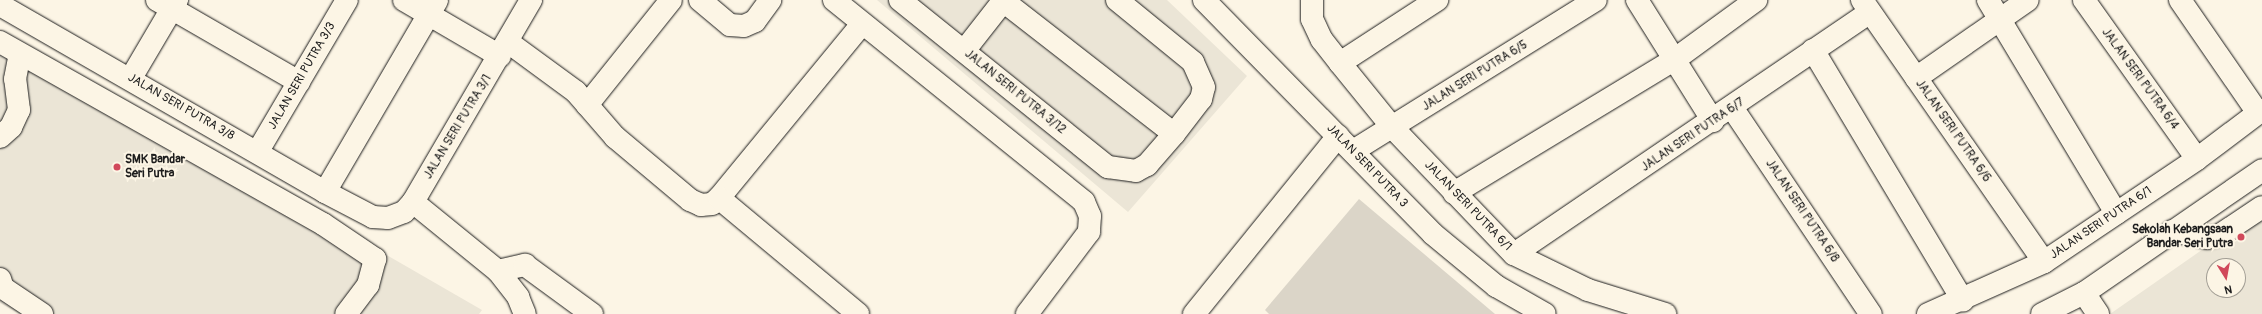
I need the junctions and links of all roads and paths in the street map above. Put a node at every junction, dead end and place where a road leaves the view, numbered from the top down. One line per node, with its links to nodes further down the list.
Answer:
1 (404, 0): 24 (street)
2 (531, 0): 28 (street, JALAN SERI PUTRA 3/1)
3 (671, 0): 38 (street)
4 (700, 0): 5 (street)
5 (770, 0)
6 (834, 0): 26 (street)
7 (900, 0): 30 (street, JALAN SERI PUTRA 3/12)
8 (1003, 0): 30 (street); 43 (street)
9 (1118, 0): 43 (street)
10 (1204, 0): 45 (street, JALAN SERI PUTRA 3)
11 (1312, 0): 33 (street, JALAN SERI PUTRA 6/1)
12 (1437, 0): 33 (street)
13 (1637, 0): 32 (street)
14 (1756, 0): 32 (street)
15 (1988, 0): 25 (street)
16 (2028, 0): 25 (street)
17 (2084, 0): 47 (street, JALAN SERI PUTRA 6/4)
18 (2180, 0): 40 (street)
19 (169, 3): 35 (street); 37 (street)
20 (339, 3): 37 (street, JALAN SERI PUTRA 3/3)
21 (1585, 3): 42 (street, JALAN SERI PUTRA 6/5)
22 (0, 5): 35 (street, JALAN SERI PUTRA 3/8)
23 (1866, 6): 29 (street, JALAN SERI PUTRA 6/7); 36 (street, JALAN SERI PUTRA 6/6)
24 (433, 7): 28 (street); 49 (street)
25 (2000, 18): 36 (street); 55 (street)
26 (862, 24): 51 (street); 68 (street)
27 (0, 42): 31 (street)
28 (504, 49): 38 (street); 52 (street, JALAN SERI PUTRA 3/1)
29 (1813, 50): 39 (street, JALAN SERI PUTRA 6/7); 62 (street)
30 (964, 51): 43 (street, JALAN SERI PUTRA 3/12)
31 (20, 54): 34 (street); 64 (street)
32 (1674, 60): 41 (street); 50 (street)
33 (1340, 63): 42 (street, JALAN SERI PUTRA 6/1)
34 (7, 78): 44 (street)
35 (131, 78): 46 (street, JALAN SERI PUTRA 3/8)
36 (1916, 78): 58 (street, JALAN SERI PUTRA 6/6)
37 (299, 82): 46 (street, JALAN SERI PUTRA 3/3)
38 (588, 105): 51 (street)
39 (1733, 109): 41 (street, JALAN SERI PUTRA 6/7); 72 (street, JALAN SERI PUTRA 6/8)
40 (2260, 112): 47 (street, JALAN SERI PUTRA 6/1)
41 (1713, 121): 57 (street, JALAN SERI PUTRA 6/7)
42 (1392, 127): 45 (street, JALAN SERI PUTRA 6/5); 50 (street, JALAN SERI PUTRA 6/1)
43 (1174, 134)
44 (0, 138)
45 (1346, 144): 69 (street, JALAN SERI PUTRA 6/5); 70 (street, JALAN SERI PUTRA 3)
46 (258, 151): 49 (street, JALAN SERI PUTRA 3/8)
47 (2197, 159): 55 (street, JALAN SERI PUTRA 6/1)
48 (2262, 170): 56 (street)
49 (324, 192): 54 (street, JALAN SERI PUTRA 3/8)
50 (1454, 193): 57 (street, JALAN SERI PUTRA 6/1)
51 (719, 198): 67 (street)
52 (413, 202): 54 (street, JALAN SERI PUTRA 3/1); 59 (street)
53 (2262, 207): 56 (street)
54 (362, 211)
55 (2116, 213): 58 (street, JALAN SERI PUTRA 6/1)
56 (2172, 232): 61 (street)
57 (1514, 254): 71 (street, JALAN SERI PUTRA 6/1)
58 (2044, 262): 62 (street, JALAN SERI PUTRA 6/1)
59 (498, 271): 65 (street); 66 (street)
60 (0, 279): 63 (street)
61 (2084, 293): 74 (street); 75 (street)
62 (1963, 301): 73 (street, JALAN SERI PUTRA 6/1)
63 (42, 314)
64 (346, 314)
65 (525, 314)
66 (592, 314)
67 (858, 314)
68 (1027, 314)
69 (1194, 314)
70 (1545, 314)
71 (1665, 314)
72 (1871, 314)
73 (1928, 314)
74 (2042, 314)
75 (2098, 314)

